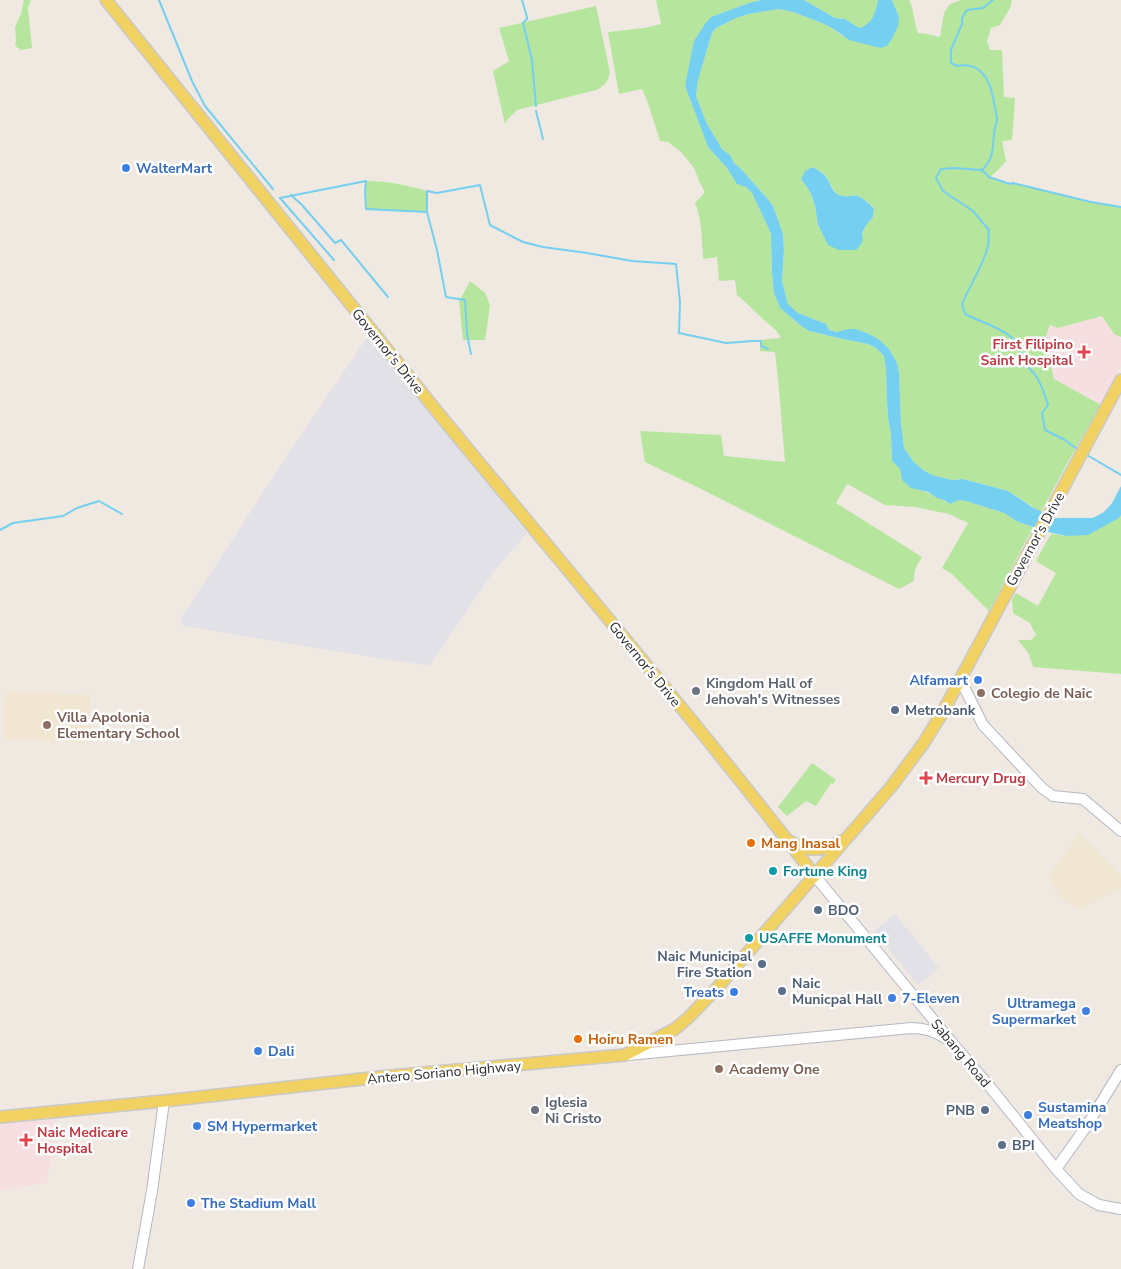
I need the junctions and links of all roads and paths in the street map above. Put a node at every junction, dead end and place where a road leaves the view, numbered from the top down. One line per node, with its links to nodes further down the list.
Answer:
1 (106, 0): 6 (main road, Governor's Drive)
2 (1121, 380): 3 (main road, Governor's Drive)
3 (960, 679): 4 (main road); 5 (main road, Governor's Drive)
4 (1121, 831)
5 (849, 836): 6 (main road); 7 (main road, Governor's Drive)
6 (786, 839): 7 (main road, Governor's Drive)
7 (815, 876): 8 (main road, Sabang Road); 9 (main road, Antero Soriano Highway)
8 (954, 1045): 9 (main road); 13 (main road, Sabang Road)
9 (625, 1055): 11 (main road, Antero Soriano Highway)
10 (1121, 1070): 13 (main road)
11 (164, 1101): 12 (main road, Antero Soriano Highway); 15 (main road)
12 (0, 1117)
13 (1056, 1169): 14 (main road, Sabang Road)
14 (1121, 1209)
15 (138, 1269)

